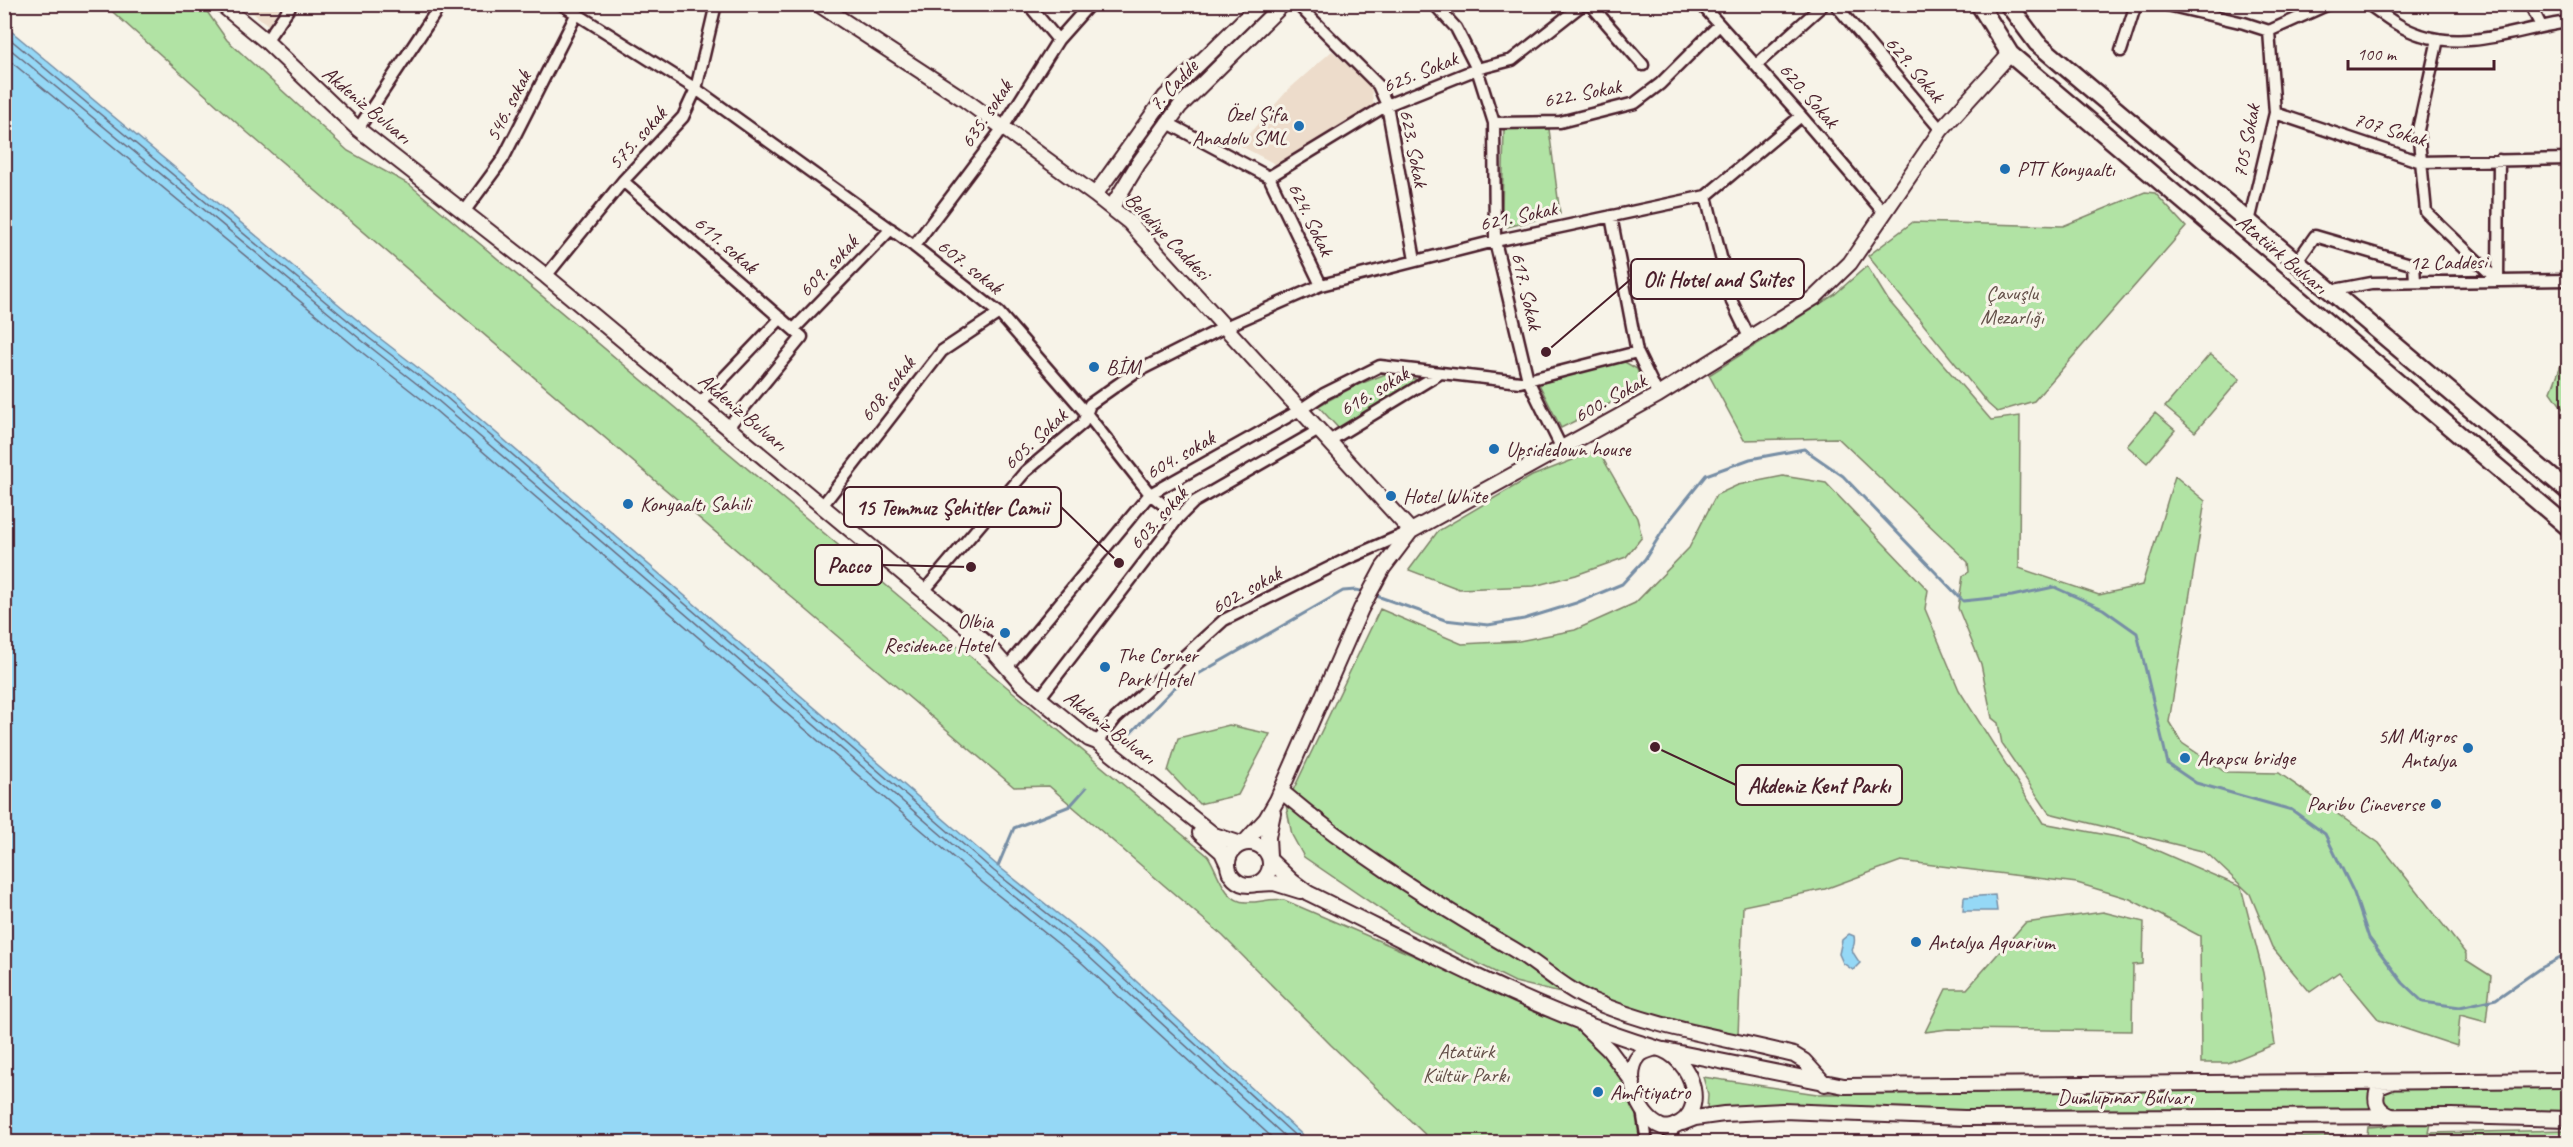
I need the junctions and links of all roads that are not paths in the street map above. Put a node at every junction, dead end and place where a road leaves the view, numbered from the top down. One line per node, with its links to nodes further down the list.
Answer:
1 (221, 4): 34 (main road, Akdeniz Bulvarı)
2 (292, 4): 34 (street)
3 (441, 4): 46 (street)
4 (561, 4): 26 (street, 607. sokak)
5 (716, 4): 40 (street, 575. sokak)
6 (818, 4): 47 (main road, Belediye Caddesi)
7 (1028, 4): 33 (street)
8 (1090, 4): 33 (street, 635. sokak)
9 (1260, 4): 54 (main road, 7. Cadde)
10 (1283, 4): 44 (main road, 7. Cadde)
11 (1297, 4): 41 (street, 623. Sokak)
12 (1434, 4): 39 (street, 617. Sokak)
13 (1583, 4): 39 (street, 625. Sokak)
14 (1590, 4): 37 (street)
15 (1701, 4): 29 (street, 620. Sokak)
16 (1824, 4): 38 (street)
17 (1835, 4): 48 (street, 629. Sokak)
18 (1979, 4): 36 (main road, Atatürk Bulvarı)
19 (2008, 4): 60 (main road, Atatürk Bulvarı)
20 (2136, 4): 35 (street)
21 (2163, 4): 31 (street)
22 (2329, 4): 31 (street)
23 (2368, 4): 27 (street)
24 (2379, 4): 27 (street)
25 (2530, 4): 30 (street)
26 (577, 13): 40 (street, 607. sokak); 57 (street, 546. sokak)
27 (2384, 15): 32 (street)
28 (2568, 22): 30 (street)
29 (1719, 25): 38 (street, 620. Sokak); 45 (street, 622. Sokak)
30 (2541, 26): 32 (street)
31 (2269, 31): 42 (street, 705 Sokak)
32 (2438, 39): 51 (street)
33 (1058, 40): 47 (street, 635. sokak)
34 (266, 41): 46 (main road, Akdeniz Bulvarı)
35 (2121, 51)
36 (2010, 54): 48 (main road, 600. Sokak); 92 (main road, Atatürk Bulvarı)
37 (1644, 65)
38 (1756, 65): 43 (street, 620. Sokak)
39 (1477, 69): 41 (street, 625. Sokak); 45 (street, 617. Sokak)
40 (696, 89): 53 (street, 575. sokak); 61 (street, 607. sokak)
41 (1387, 105): 52 (street, 625. Sokak); 64 (street, 623. Sokak)
42 (2275, 113): 51 (street, 707 Sokak); 60 (street, 705 Sokak)
43 (1802, 116): 55 (street, 621. Sokak); 58 (street, 620. Sokak)
44 (1166, 122): 52 (street, 624. Sokak); 56 (main road, 7. Cadde)
45 (1494, 123): 62 (street, 617. Sokak)
46 (358, 129): 57 (main road, Akdeniz Bulvarı)
47 (1002, 129): 54 (main road, Belediye Caddesi); 63 (street, 635. sokak)
48 (1941, 130): 58 (main road, 600. Sokak)
49 (2568, 159): 50 (street, 707 Sokak)
50 (2499, 160): 51 (street, 707 Sokak); 68 (street)
51 (2421, 162): 68 (street)
52 (1269, 177): 70 (street, 624. Sokak)
53 (623, 181): 66 (street, 575. sokak); 73 (street, 611. sokak)
54 (1095, 195): 56 (main road, Belediye Caddesi)
55 (1706, 196): 59 (street, 621. Sokak); 76 (street)
56 (1112, 207): 74 (main road, Belediye Caddesi)
57 (464, 212): 66 (main road, Akdeniz Bulvarı)
58 (1885, 214): 76 (main road, 600. Sokak)
59 (1611, 216): 62 (street, 621. Sokak); 77 (street)
60 (2249, 222): 65 (main road, Atatürk Bulvarı)
61 (891, 229): 63 (street, 607. sokak); 75 (street, 609. sokak)
62 (1495, 241): 64 (street, 621. Sokak); 79 (street, 617. Sokak)
63 (914, 246): 72 (street, 607. sokak)
64 (1415, 260): 70 (street, 621. Sokak)
65 (2296, 263): 69 (street); 71 (main road, Atatürk Bulvarı)
66 (546, 276): 81 (main road, Akdeniz Bulvarı)
67 (2568, 279): 68 (street, 12 Caddesi)
68 (2498, 280): 69 (street, 12 Caddesi)
69 (2415, 281): 71 (street, 12 Caddesi)
70 (1321, 285): 74 (street, 621. Sokak)
71 (2329, 291): 88 (main road, Atatürk Bulvarı)
72 (999, 313): 83 (street, 607. sokak); 90 (street, 608. sokak)
73 (781, 318): 75 (street, 611. sokak); 81 (street)
74 (1225, 327): 82 (main road, Belediye Caddesi); 83 (street, 605. Sokak)
75 (798, 333): 84 (street, 609. sokak)
76 (1750, 339): 80 (main road, 600. Sokak)
77 (1637, 352): 79 (street, 616. sokak); 80 (street)
78 (1439, 374): 79 (street, 616. sokak); 82 (street, 616. sokak); 86 (street, 616. sokak)
79 (1528, 380): 87 (street, 617. Sokak)
80 (1658, 395): 87 (main road, 600. Sokak)
81 (700, 403): 84 (main road, Akdeniz Bulvarı)
82 (1300, 410): 85 (main road, Belediye Caddesi); 89 (street, 604. sokak)
83 (1086, 413): 89 (street, 607. sokak); 94 (street, 605. Sokak)
84 (728, 427): 90 (main road, Akdeniz Bulvarı)
85 (1319, 430): 86 (main road, Belediye Caddesi); 91 (street, 603. sokak)
86 (1329, 441): 93 (main road, Belediye Caddesi)
87 (1562, 450): 93 (main road, 600. Sokak)
88 (2568, 491)
89 (1150, 494): 91 (street, 607. sokak); 95 (street, 604. sokak)
90 (822, 506): 94 (main road, Akdeniz Bulvarı)
91 (1179, 518): 96 (street, 603. sokak)
92 (2568, 527)
93 (1411, 531): 97 (street, 602. sokak); 98 (main road, 600. Sokak)
94 (924, 591): 95 (main road, Akdeniz Bulvarı)
95 (1007, 668): 96 (main road, Akdeniz Bulvarı)
96 (1039, 699): 97 (main road, Akdeniz Bulvarı)
97 (1093, 740): 99 (main road, Akdeniz Bulvarı); 101 (main road)
98 (1279, 795): 99 (main road); 100 (main road); 109 (main road)
99 (1242, 843): 100 (main road); 101 (main road)
100 (1270, 858): 102 (main road); 103 (main road)
101 (1228, 866): 102 (main road)
102 (1256, 884): 103 (main road)
103 (1308, 893): 104 (main road)
104 (1579, 1022): 105 (main road, Dumlupınar Bulvarı); 108 (main road)
105 (1661, 1049): 108 (main road); 109 (main road, Dumlupınar Bulvarı); 113 (main road)
106 (2568, 1080): 107 (main road, Dumlupınar Bulvarı)
107 (2395, 1081): 109 (main road, Dumlupınar Bulvarı); 111 (main road)
108 (1633, 1082): 110 (main road)
109 (1825, 1084)
110 (1642, 1110): 113 (main road); 114 (street)
111 (2391, 1116): 112 (main road, Dumlupınar Bulvarı); 113 (main road, Dumlupınar Bulvarı)
112 (2568, 1119)
113 (1678, 1125): 115 (street)
114 (1647, 1143)
115 (1669, 1143)

